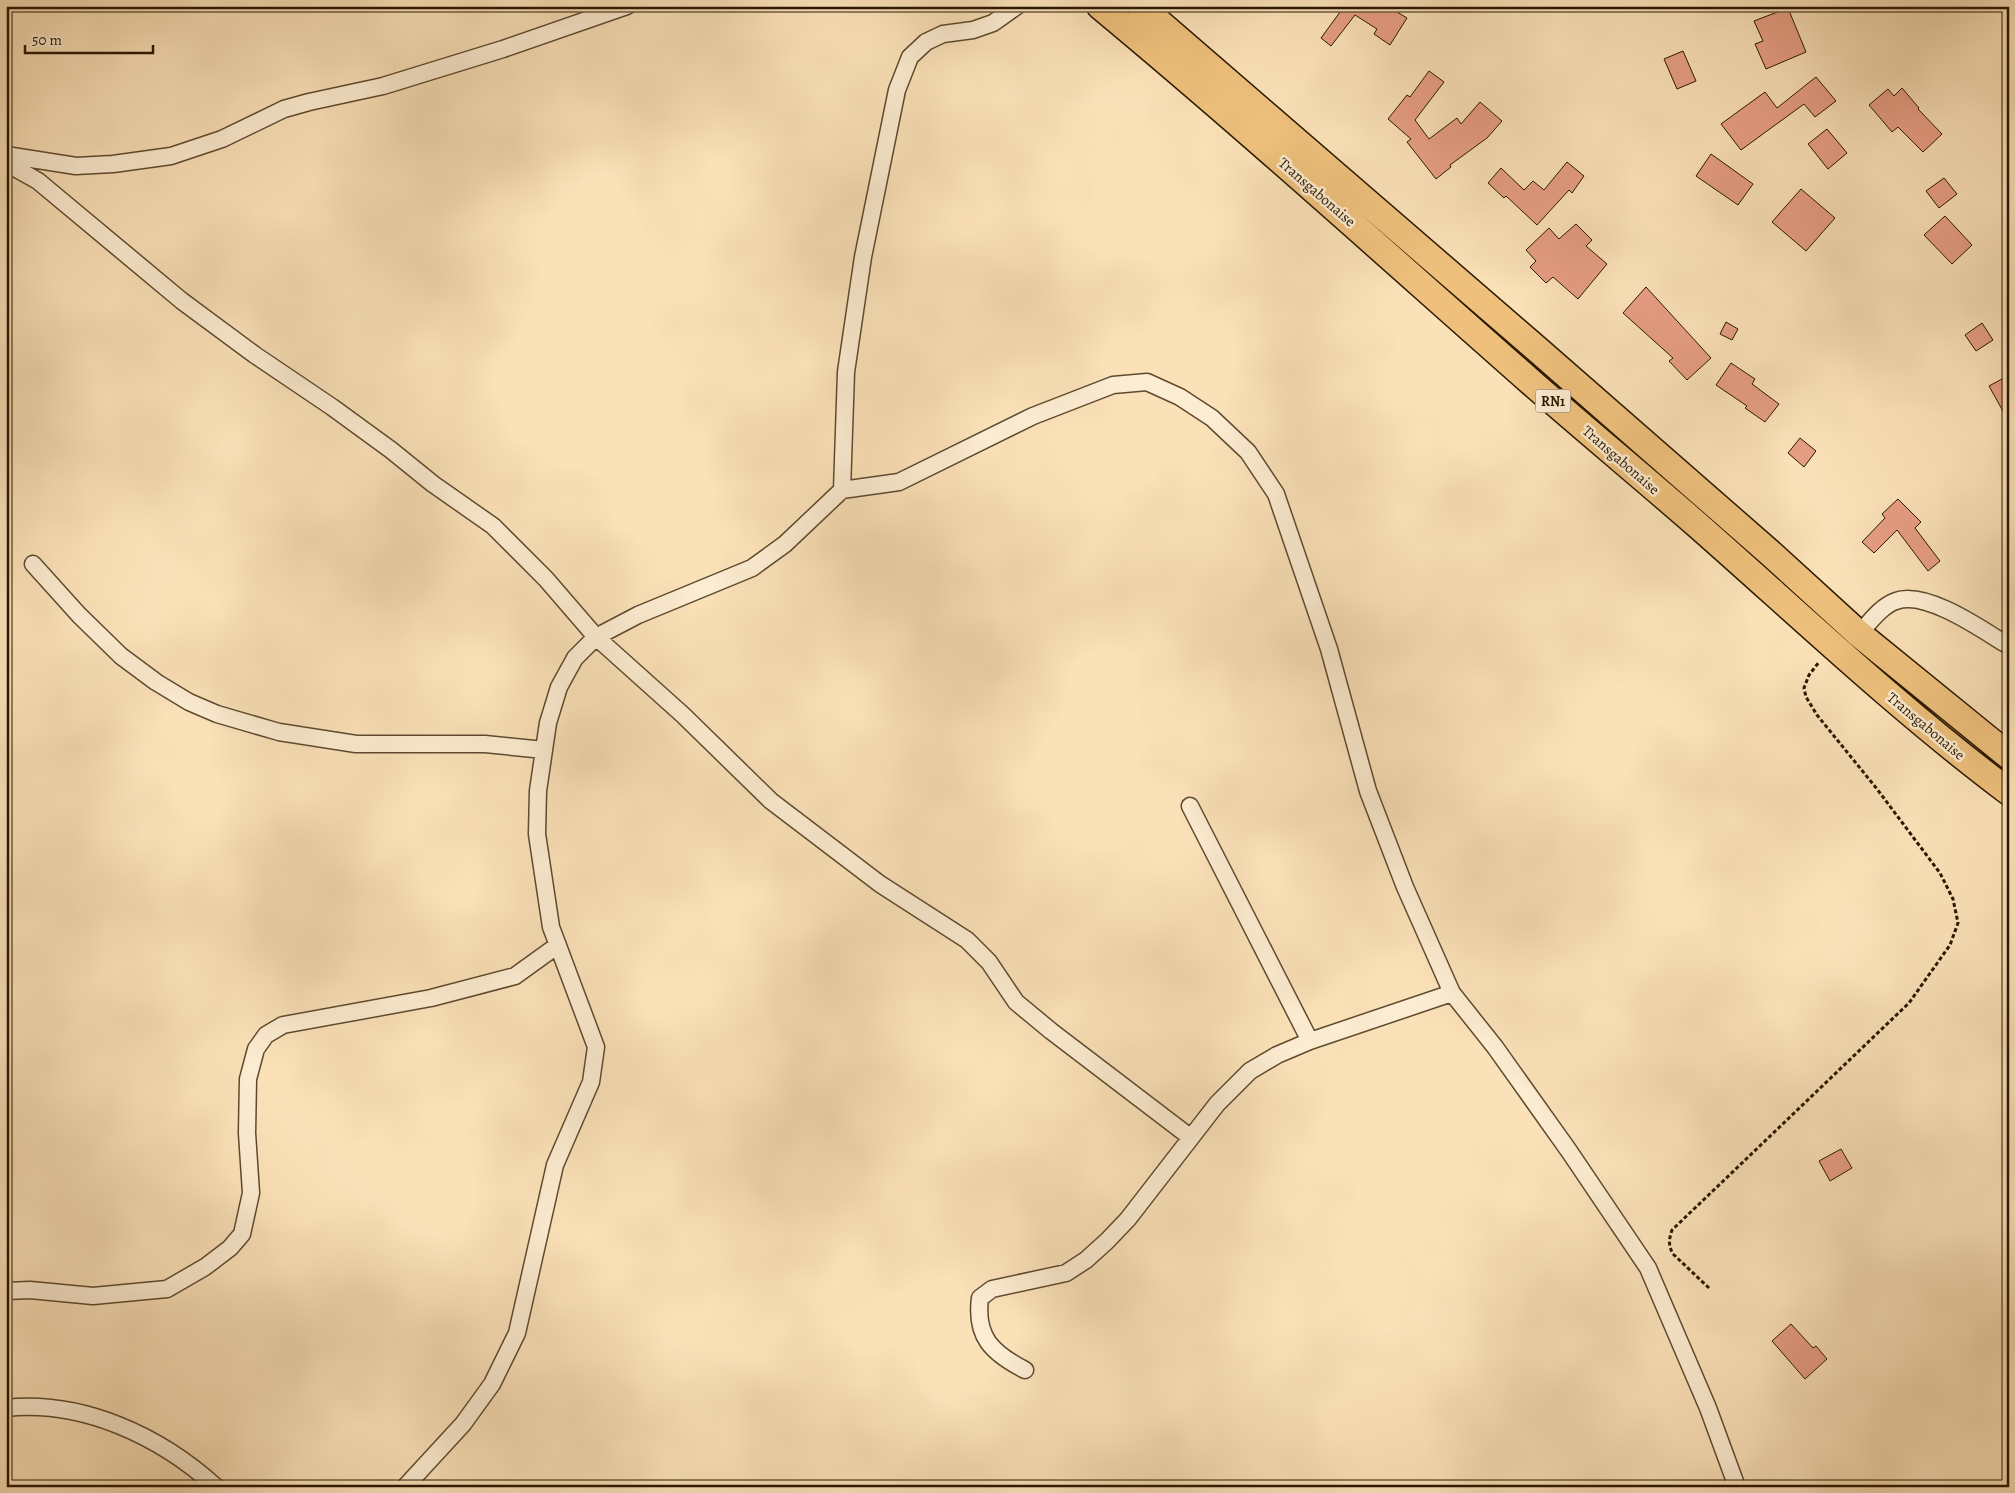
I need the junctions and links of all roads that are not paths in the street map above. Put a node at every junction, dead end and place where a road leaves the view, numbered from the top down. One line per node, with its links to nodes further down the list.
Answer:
1 (628, 6): 5 (street)
2 (1017, 6): 7 (street)
3 (1100, 6): 14 (highway, Transgabonaise / RN1)
4 (1140, 6): 9 (highway, Transgabonaise / RN1)
5 (6, 155)
6 (6, 163): 10 (street)
7 (842, 490): 10 (street); 17 (street)
8 (32, 564): 12 (street)
9 (1859, 634): 11 (street); 13 (highway, Transgabonaise / RN1)
10 (596, 636): 12 (street); 19 (street)
11 (2009, 640)
12 (544, 750): 16 (street)
13 (2009, 756)
14 (2009, 792)
15 (1190, 806): 18 (street)
16 (558, 945): 20 (street); 24 (street)
17 (1452, 993): 18 (street); 25 (street)
18 (1310, 1042): 19 (street)
19 (1190, 1137): 21 (street)
20 (6, 1291)
21 (1025, 1370)
22 (6, 1408): 23 (street)
23 (216, 1487)
24 (405, 1487)
25 (1737, 1487)

